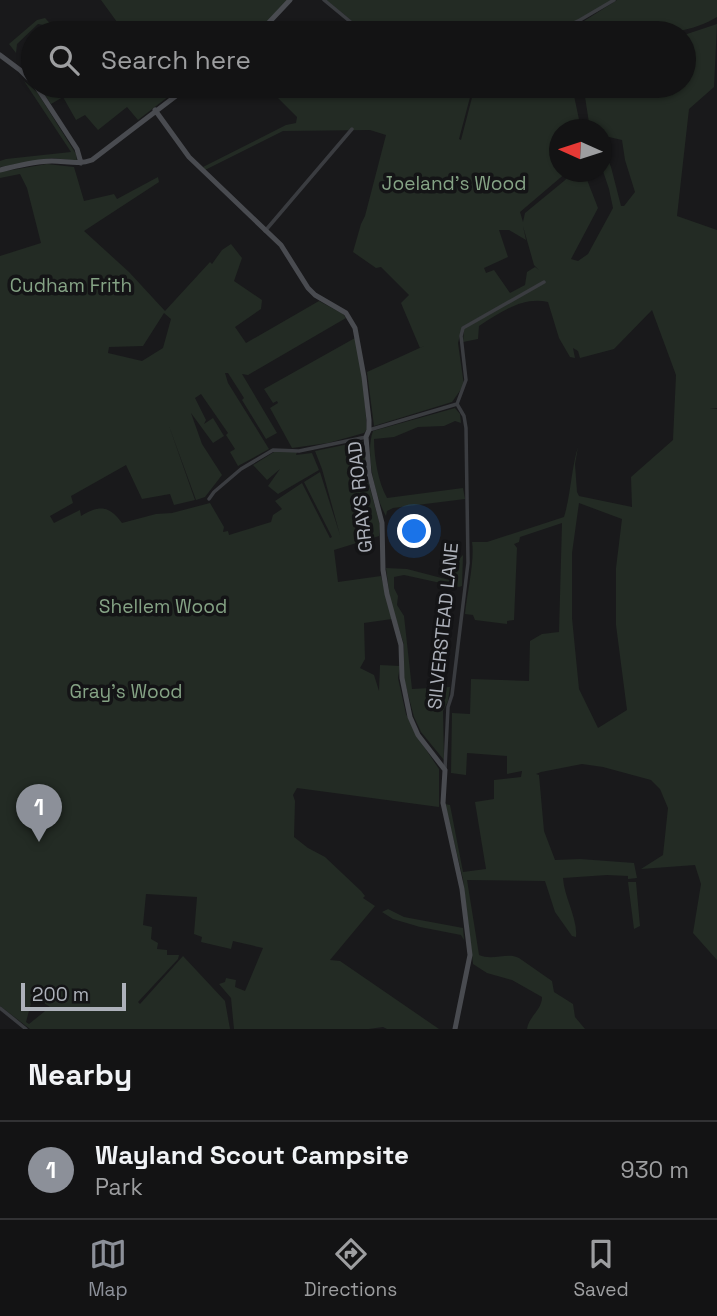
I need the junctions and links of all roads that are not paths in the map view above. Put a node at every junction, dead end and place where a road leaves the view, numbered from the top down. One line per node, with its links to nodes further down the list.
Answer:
1 (289, 0): 4 (street)
2 (324, 0): 5 (street)
3 (614, 0): 6 (street)
4 (270, 21)
5 (349, 21)
6 (578, 21)
7 (0, 55): 8 (street)
8 (21, 71)
9 (44, 98): 13 (street)
10 (172, 98): 11 (street)
11 (155, 110): 13 (street); 15 (street, GRAYS ROAD)
12 (352, 130): 15 (street)
13 (81, 163): 14 (street)
14 (0, 170)
15 (265, 231): 18 (street, GRAYS ROAD)
16 (544, 282): 17 (street, SILVERSTEAD LANE)
17 (457, 404): 18 (street); 21 (street, SILVERSTEAD LANE)
18 (369, 430): 19 (street, GRAYS ROAD)
19 (366, 436): 20 (street); 21 (street, GRAYS ROAD)
20 (209, 499)
21 (445, 770): 24 (street)
22 (0, 1008): 23 (street)
23 (26, 1029)
24 (455, 1029)

